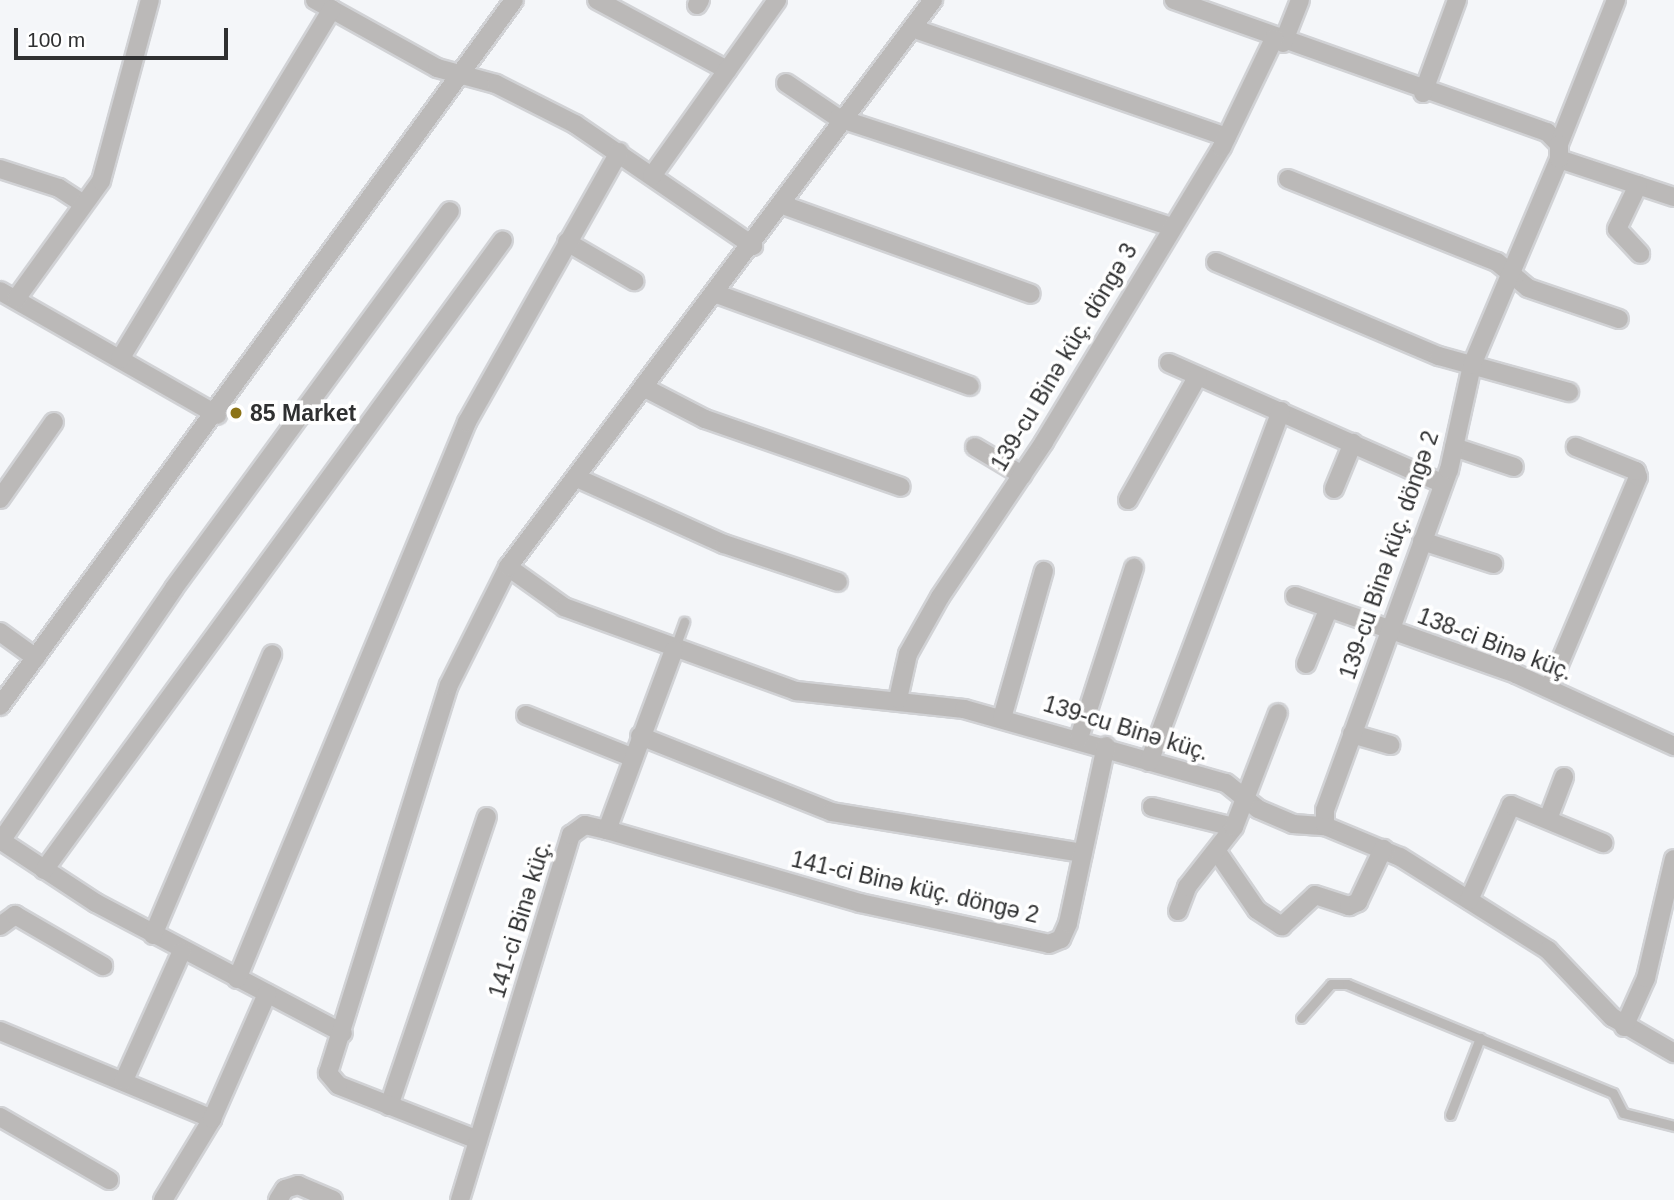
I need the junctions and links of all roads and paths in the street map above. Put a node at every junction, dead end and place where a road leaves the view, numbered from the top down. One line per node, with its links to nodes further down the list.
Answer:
1 (150, 0): 27 (street)
2 (315, 0): 11 (street)
3 (514, 0): 15 (street)
4 (597, 0): 14 (street)
5 (777, 0): 14 (street)
6 (933, 0): 12 (street)
7 (1174, 0): 13 (street)
8 (1300, 0): 13 (street, 139-cu Binə küç. döngə 3)
9 (1457, 0): 17 (street)
10 (1616, 0): 20 (street, 139-cu Binə küç. döngə 2)
11 (332, 9): 15 (street); 42 (street)
12 (912, 28): 18 (street); 19 (street)
13 (1279, 41): 17 (street); 19 (street, 139-cu Binə küç. döngə 3)
14 (727, 71): 23 (street)
15 (464, 74): 21 (street); 50 (street)
16 (786, 83): 18 (street)
17 (1423, 93): 20 (street)
18 (845, 121): 28 (street); 30 (street)
19 (1227, 137): 30 (street, 139-cu Binə küç. döngə 3)
20 (1559, 151): 25 (street); 36 (street, 139-cu Binə küç. döngə 2)
21 (619, 152): 23 (street); 32 (street)
22 (0, 169): 27 (street)
23 (652, 176): 33 (street)
24 (1288, 179): 36 (street)
25 (1638, 185): 26 (street); 34 (street)
26 (1674, 197)
27 (82, 203): 40 (street)
28 (783, 205): 33 (street); 39 (street)
29 (450, 211): 101 (street)
30 (1172, 227): 57 (street, 139-cu Binə küç. döngə 3)
31 (503, 240): 107 (street)
32 (567, 242): 37 (street); 114 (street)
33 (753, 246): 38 (street)
34 (1640, 254)
35 (1216, 262): 44 (street)
36 (1512, 274): 41 (street); 44 (street, 139-cu Binə küç. döngə 2)
37 (634, 281)
38 (717, 294): 46 (street); 47 (street)
39 (1031, 294)
40 (8, 295): 42 (street)
41 (1619, 319)
42 (120, 359): 50 (street)
43 (1169, 363): 45 (street)
44 (1472, 365): 48 (street); 54 (street, 139-cu Binə küç. döngə 2)
45 (1198, 376): 49 (street); 63 (street)
46 (970, 386)
47 (645, 388): 58 (street); 60 (street)
48 (1569, 392)
49 (1281, 411): 52 (street); 92 (street)
50 (217, 415): 77 (street)
51 (54, 422): 62 (street)
52 (1353, 443): 59 (street); 61 (street)
53 (975, 447): 57 (street)
54 (1454, 447): 56 (street); 59 (street, 139-cu Binə küç. döngə 2)
55 (1576, 447): 79 (street)
56 (1514, 467)
57 (1022, 475): 80 (street, 139-cu Binə küç. döngə 3)
58 (577, 478): 66 (street); 69 (street)
59 (1443, 484): 64 (street, 139-cu Binə küç. döngə 2)
60 (901, 487)
61 (1334, 489)
62 (0, 499)
63 (1128, 500)
64 (1422, 541): 65 (street); 73 (street, 139-cu Binə küç. döngə 2)
65 (1493, 564)
66 (508, 567): 75 (street, 139-cu Binə küç.); 119 (street)
67 (1133, 568): 87 (street)
68 (1044, 571): 84 (street)
69 (838, 582)
70 (1295, 596): 71 (street, 138-ci Binə küç.)
71 (1328, 610): 73 (street, 138-ci Binə küç.); 78 (street)
72 (684, 622): 75 (lane)
73 (1389, 631): 79 (street, 138-ci Binə küç.); 85 (street, 139-cu Binə küç. döngə 2)
74 (0, 632): 77 (street)
75 (674, 650): 80 (street, 139-cu Binə küç.); 86 (street)
76 (272, 654): 111 (street)
77 (36, 658): 81 (street)
78 (1306, 664)
79 (1549, 688): 88 (street, 138-ci Binə küç.)
80 (898, 699): 84 (street, 139-cu Binə küç.)
81 (0, 705)
82 (1278, 713): 94 (street)
83 (526, 715): 91 (street)
84 (1002, 718): 87 (street, 139-cu Binə küç.)
85 (1352, 734): 90 (street); 98 (street, 139-cu Binə küç. döngə 2)
86 (640, 736): 91 (street); 104 (street)
87 (1079, 738): 89 (street, 139-cu Binə küç.)
88 (1673, 743)
89 (1106, 746): 92 (street, 139-cu Binə küç.); 104 (street, 141-ci Binə küç. döngə 2)
90 (1390, 746)
91 (631, 757): 100 (street)
92 (1149, 762): 94 (street, 139-cu Binə küç.)
93 (1563, 776): 97 (street)
94 (1247, 800): 98 (street, 139-cu Binə küç.); 99 (street)
95 (1152, 807): 99 (street)
96 (487, 817): 123 (street)
97 (1548, 819): 102 (street); 108 (street)
98 (1325, 826): 103 (street, 139-cu Binə küç.)
99 (1234, 827): 105 (street)
100 (607, 830): 104 (street, 141-ci Binə küç. döngə 2); 128 (street, 141-ci Binə küç.)
101 (1, 841): 107 (street)
102 (1603, 843)
103 (1383, 849): 105 (street); 108 (street, 139-cu Binə küç.)
104 (1083, 853)
105 (1218, 853): 109 (street)
106 (1674, 859): 117 (street)
107 (44, 870): 111 (street)
108 (1469, 901): 117 (street, 139-cu Binə küç.)
109 (1178, 911)
110 (0, 926): 113 (street)
111 (153, 935): 112 (street)
112 (182, 951): 114 (street); 122 (street)
113 (103, 966)
114 (237, 979): 115 (street)
115 (267, 994): 119 (street); 126 (street)
116 (1301, 1018): 120 (lane)
117 (1624, 1027): 121 (street, 139-cu Binə küç.)
118 (0, 1031): 122 (street)
119 (343, 1033): 123 (street)
120 (1480, 1038): 124 (lane); 127 (lane)
121 (1674, 1053)
122 (124, 1080): 126 (street)
123 (389, 1106): 128 (street)
124 (1450, 1115)
125 (0, 1117): 129 (street)
126 (212, 1119): 130 (street)
127 (1674, 1126)
128 (478, 1140): 133 (street, 141-ci Binə küç.)
129 (108, 1180)
130 (163, 1200)
131 (278, 1200): 132 (street)
132 (333, 1200)
133 (460, 1200)

